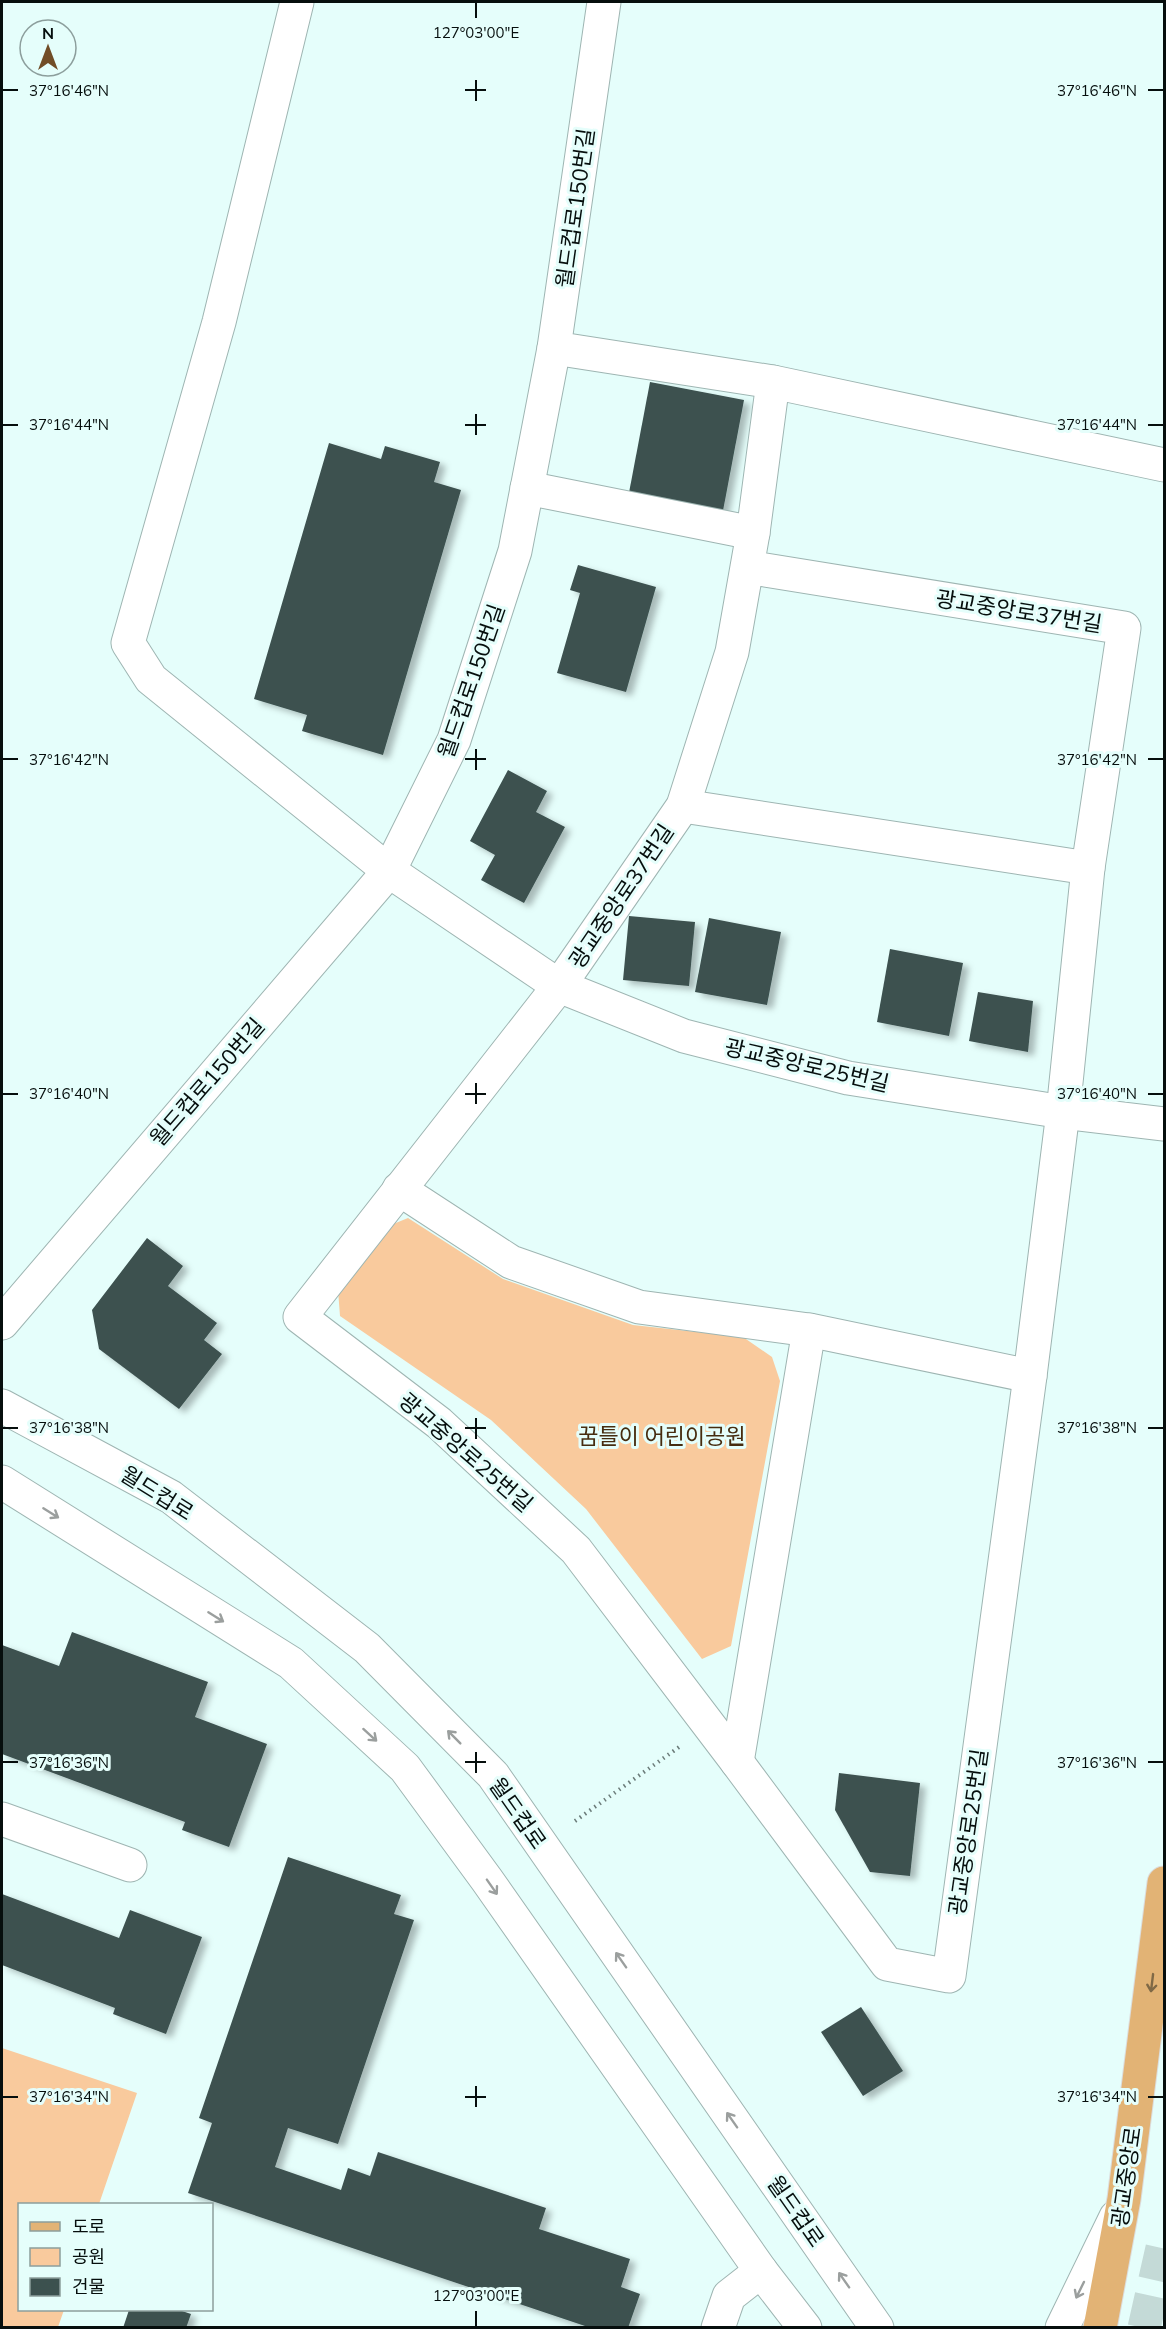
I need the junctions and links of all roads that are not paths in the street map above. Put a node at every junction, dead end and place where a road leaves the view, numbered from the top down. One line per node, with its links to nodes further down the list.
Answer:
1 (297, 2): 11 (street, 광교중앙로25번길)
2 (604, 2): 3 (street, 월드컵로150번길)
3 (554, 348): 4 (street); 6 (street, 월드컵로150번길)
4 (773, 382): 5 (street); 7 (street, 광교중앙로37번길)
5 (1164, 465)
6 (528, 488): 7 (street); 11 (street, 월드컵로150번길)
7 (753, 533): 8 (street, 광교중앙로37번길)
8 (747, 567): 9 (street, 광교중앙로37번길); 10 (street, 광교중앙로37번길)
9 (683, 806): 10 (street, 광교중앙로37번길); 12 (street, 광교중앙로37번길)
10 (1088, 868): 13 (street, 광교중앙로37번길)
11 (389, 871): 12 (street, 광교중앙로25번길); 16 (street, 월드컵로150번길)
12 (559, 986): 13 (street, 광교중앙로25번길); 15 (street, 광교중앙로25번길)
13 (1063, 1112): 14 (street, 광교중앙로25번길); 18 (street, 광교중앙로25번길)
14 (1164, 1124)
15 (399, 1189): 17 (street); 21 (street, 광교중앙로25번길)
16 (2, 1323)
17 (809, 1330): 18 (street); 21 (street)
18 (1030, 1376): 21 (street, 광교중앙로25번길)
19 (2, 1406): 29 (street, 월드컵로, one-way to 19)
20 (2, 1482): 26 (street, one-way to 26)
21 (737, 1762)
22 (2, 1819): 23 (street)
23 (130, 1864)
24 (1164, 1883): 25 (main road, 광교중앙로, one-way to 25)
25 (1124, 2199): 30 (street, one-way to 30); 31 (main road, 광교중앙로)
26 (761, 2271): 27 (street); 28 (street)
27 (718, 2328)
28 (805, 2328)
29 (877, 2328)
30 (1062, 2328)
31 (1100, 2328)

